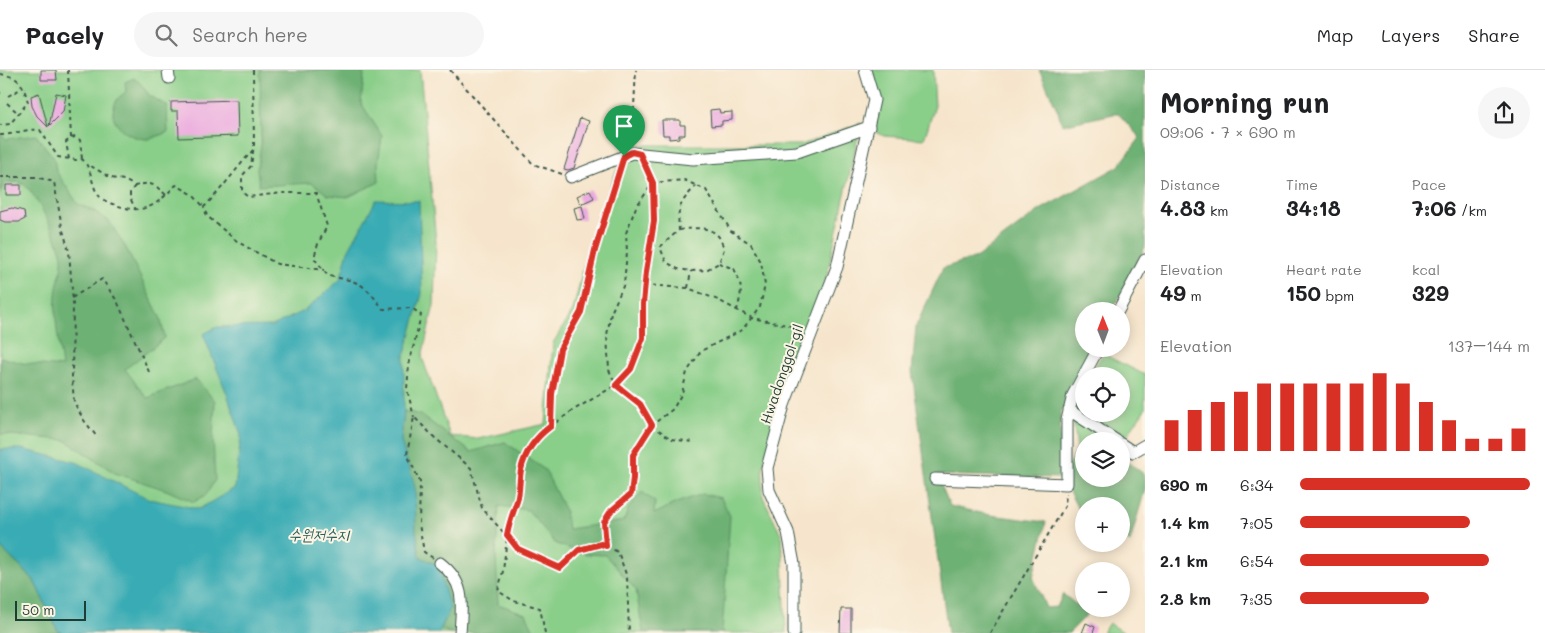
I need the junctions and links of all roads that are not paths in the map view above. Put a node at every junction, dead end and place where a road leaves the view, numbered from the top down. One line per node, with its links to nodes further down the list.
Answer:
1 (865, 70): 2 (street, Hwadonggol-gil)
2 (869, 127): 3 (street); 14 (street, Hwadonggol-gil)
3 (571, 178)
4 (1145, 260): 5 (street)
5 (1123, 302)
6 (1093, 358): 7 (street)
7 (1069, 410): 8 (street); 11 (street)
8 (1103, 432)
9 (1145, 445): 10 (street)
10 (1130, 450)
11 (935, 479)
12 (440, 563): 13 (street)
13 (460, 633)
14 (794, 633)

